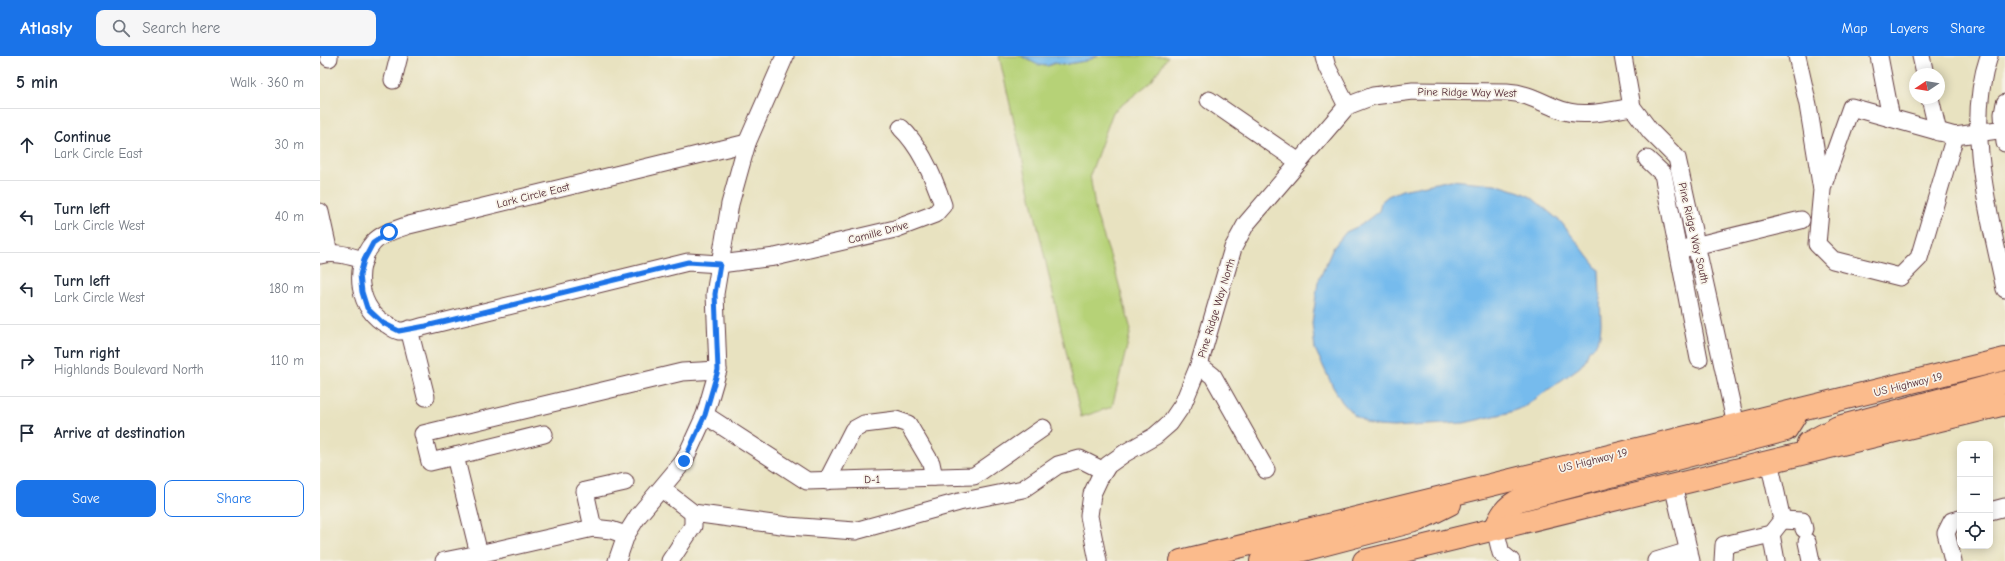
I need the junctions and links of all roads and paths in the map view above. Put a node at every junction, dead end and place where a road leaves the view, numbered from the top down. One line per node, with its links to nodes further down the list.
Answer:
1 (399, 56): 10 (street)
2 (785, 56): 22 (street)
3 (1324, 56): 14 (street)
4 (1624, 56): 15 (street, Pine Ridge Way South)
5 (1797, 56): 25 (street)
6 (1879, 56): 16 (street)
7 (1922, 56): 9 (street)
8 (1989, 56): 19 (street)
9 (1924, 68)
10 (393, 80)
11 (1209, 100): 24 (street)
12 (2005, 103): 20 (street)
13 (1931, 104): 18 (street)
14 (1347, 106): 15 (street, Pine Ridge Way West); 24 (street, Pine Ridge Way North)
15 (1632, 107): 28 (street, Pine Ridge Way South)
16 (1891, 118): 18 (street); 25 (street)
17 (901, 128): 32 (street, Camille Drive)
18 (1938, 132): 21 (street)
19 (1978, 133): 20 (street); 21 (street); 33 (street)
20 (2005, 134)
21 (1956, 136): 25 (street)
22 (747, 143): 31 (street, Lark Circle East); 32 (street)
23 (1647, 159): 29 (street)
24 (1299, 162): 37 (street, Pine Ridge Way North)
25 (1822, 190)
26 (320, 212): 30 (street)
27 (1802, 220): 28 (street)
28 (1697, 246): 29 (street); 44 (street, Pine Ridge Way South)
29 (1678, 250): 35 (street)
30 (324, 254): 31 (street)
31 (364, 260): 34 (street, Lark Circle East)
32 (720, 264): 34 (street); 38 (street)
33 (2005, 289)
34 (409, 329): 40 (street)
35 (1698, 359)
36 (2005, 359): 42 (highway, US Highway 19)
37 (1199, 365): 49 (street); 50 (street, Pine Ridge Way North)
38 (718, 370): 43 (street); 47 (street)
39 (2005, 382): 48 (highway)
40 (426, 397)
41 (2005, 404): 48 (highway)
42 (1798, 411): 44 (highway, US Highway 19); 63 (highway)
43 (705, 415): 52 (street, D-1); 56 (street)
44 (1736, 425): 55 (highway, US Highway 19)
45 (1043, 428): 51 (street, D-1)
46 (544, 434): 47 (street)
47 (455, 456): 66 (street)
48 (1774, 460): 54 (highway); 60 (street)
49 (1266, 470)
50 (1104, 471): 59 (street); 72 (street, Pine Ridge Way North)
51 (934, 477): 52 (street, D-1); 52 (street)
52 (827, 481)
53 (625, 482): 62 (street)
54 (1673, 484): 63 (highway); 67 (street)
55 (1479, 488): 73 (highway, US Highway 19); 74 (highway)
56 (662, 489): 59 (street); 65 (street)
57 (2005, 507): 58 (street)
58 (1993, 510)
59 (693, 513): 71 (street)
60 (1782, 520): 64 (street); 79 (street)
61 (1957, 520): 80 (street)
62 (593, 528): 65 (street); 66 (street)
63 (1495, 529): 68 (street); 75 (highway)
64 (1771, 534): 77 (street); 78 (street)
65 (626, 535): 70 (street)
66 (479, 554): 69 (street)
67 (1690, 556): 76 (street)
68 (1503, 558)
69 (447, 561)
70 (617, 561)
71 (670, 561)
72 (1098, 561)
73 (1180, 561)
74 (1261, 561)
75 (1364, 561)
76 (1656, 561)
77 (1724, 561)
78 (1776, 561)
79 (1811, 561)
80 (1953, 561)

